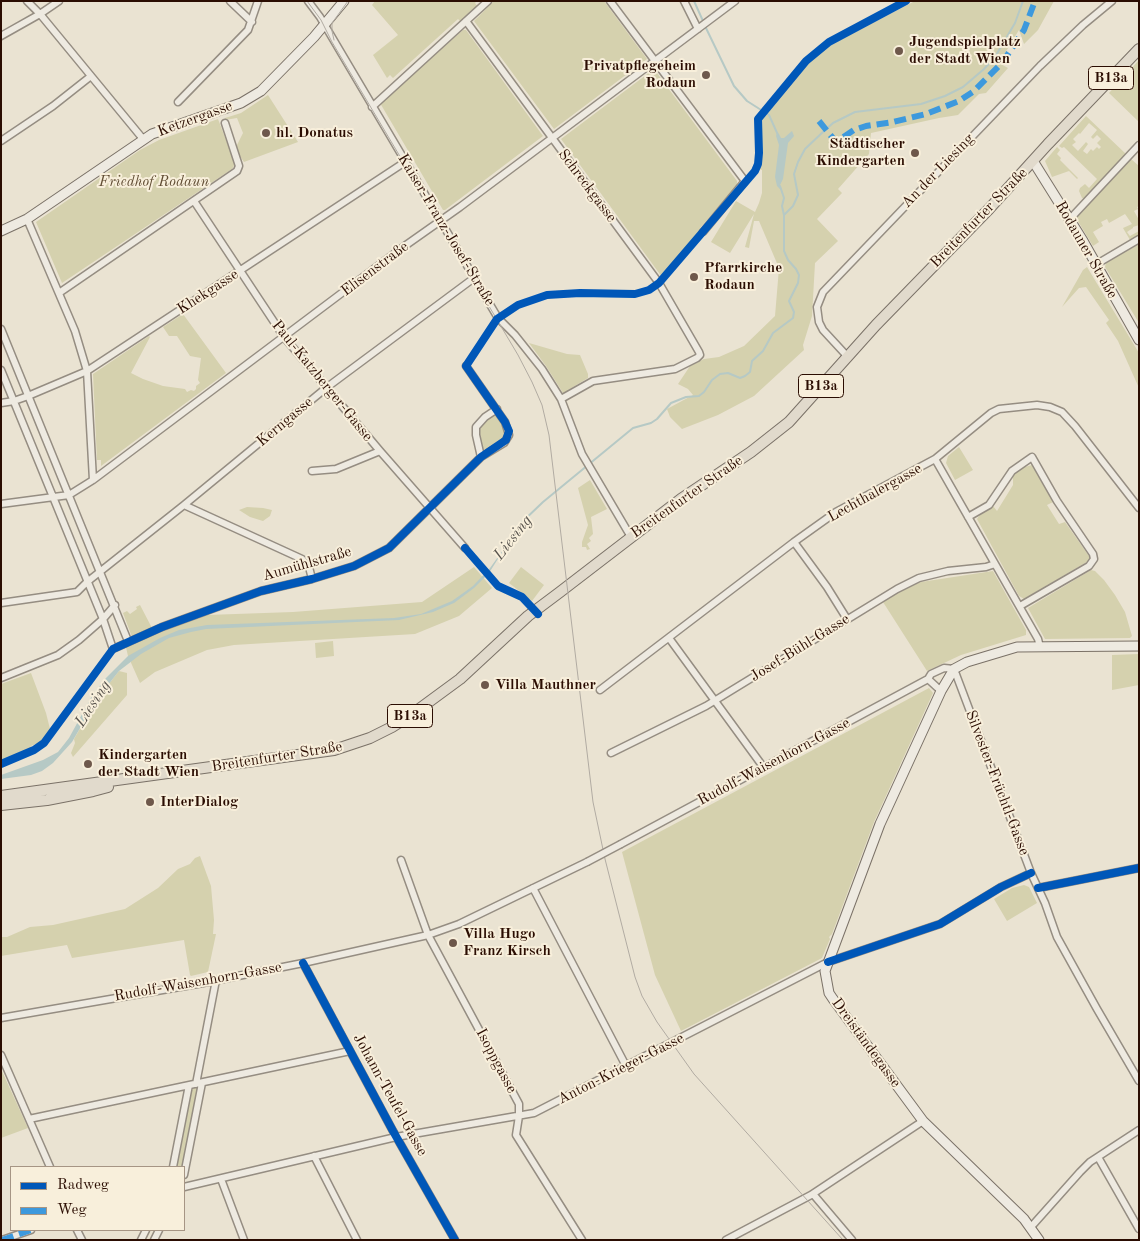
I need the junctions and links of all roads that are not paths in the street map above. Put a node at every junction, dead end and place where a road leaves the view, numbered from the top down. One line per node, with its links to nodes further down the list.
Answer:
1 (27, 1): 12 (street)
2 (59, 1): 12 (street)
3 (230, 1): 14 (street)
4 (258, 1): 14 (street)
5 (308, 1): 15 (street, Kaiser-Franz-Josef-Straße)
6 (344, 1): 15 (street, Ketzergasse)
7 (488, 1): 13 (street)
8 (610, 1): 19 (street)
9 (684, 1): 16 (street)
10 (735, 1): 16 (street, Elisenstraße)
11 (1112, 1): 44 (street, An der Liesing)
12 (40, 14): 17 (street); 20 (street)
13 (466, 21): 22 (street); 24 (street, Schreckgasse)
14 (252, 22): 21 (street)
15 (324, 24): 22 (street, Kaiser-Franz-Josef-Straße); 25 (street, Ketzergasse)
16 (702, 26): 19 (street, Elisenstraße)
17 (1, 36)
18 (1139, 49): 28 (main road, Breitenfurter Straße / B13a)
19 (655, 62): 24 (street, Elisenstraße); 35 (street)
20 (91, 76): 25 (street); 26 (street)
21 (178, 102)
22 (372, 106): 29 (street, Kaiser-Franz-Josef-Straße)
23 (225, 123): 30 (street)
24 (552, 138): 33 (street, Elisenstraße); 50 (street, Schreckgasse)
25 (143, 139): 31 (street, Ketzergasse)
26 (1, 141)
27 (1139, 145): 32 (street)
28 (1033, 161): 32 (street, Rodauner Straße); 44 (main road, Breitenfurter Straße / B13a)
29 (405, 162): 33 (street, Kaiser-Franz-Josef-Straße); 38 (street, Khekgasse)
30 (194, 201): 38 (street, Paul-Katzberger-Gasse); 40 (street)
31 (27, 218): 34 (street, Ketzergasse); 40 (street)
32 (1070, 220): 37 (street, Rodauner Straße)
33 (440, 221): 39 (street, Kaiser-Franz-Josef-Straße); 42 (street, Elisenstraße)
34 (1, 232)
35 (703, 232)
36 (1139, 239): 37 (street)
37 (1095, 265): 43 (street, Rodauner Straße)
38 (239, 271): 42 (street, Paul-Katzberger-Gasse); 47 (street, Khekgasse)
39 (474, 278): 48 (street, Kerngasse); 50 (street, Kaiser-Franz-Josef-Straße)
40 (59, 293): 47 (street)
41 (1, 329): 49 (street)
42 (284, 337): 48 (street, Paul-Katzberger-Gasse); 58 (street, Elisenstraße)
43 (1139, 340)
44 (847, 356): 66 (main road, Breitenfurter Straße / B13a)
45 (466, 366): 53 (street, Aumühlstraße)
46 (1, 370): 51 (street)
47 (87, 370): 49 (street, Khekgasse); 58 (street)
48 (326, 388): 54 (street, Paul-Katzberger-Gasse); 62 (street, Kerngasse)
49 (28, 396): 51 (street, Khekgasse); 59 (street)
50 (561, 399): 66 (street, Kaiser-Franz-Josef-Straße)
51 (14, 401): 52 (street, Khekgasse); 60 (street)
52 (1, 403)
53 (497, 410): 55 (street); 55 (street, Aumühlstraße)
54 (380, 452): 57 (street); 64 (street, Paul-Katzberger-Gasse)
55 (481, 457): 64 (street, Aumühlstraße)
56 (935, 459): 63 (street, Lechthalergasse); 65 (street); 67 (street, Lechthalergasse)
57 (312, 471)
58 (93, 480): 59 (street, Elisenstraße)
59 (69, 494): 60 (street, Elisenstraße); 70 (street)
60 (53, 496): 61 (street, Elisenstraße); 72 (street)
61 (1, 504)
62 (184, 505): 70 (street, Kerngasse); 71 (street)
63 (1139, 508)
64 (430, 509): 68 (street, Paul-Katzberger-Gasse); 71 (street, Aumühlstraße)
65 (968, 517): 69 (street); 75 (street)
66 (631, 537): 91 (main road, Breitenfurter Straße / B13a)
67 (794, 542): 76 (street); 78 (street, Lechthalergasse)
68 (465, 548)
69 (995, 564): 75 (street); 76 (street, Josef-Bühl-Gasse)
70 (100, 571): 72 (street, Kerngasse); 74 (street)
71 (312, 579): 79 (street, Aumühlstraße)
72 (86, 582): 73 (street, Kerngasse); 77 (street)
73 (1, 602)
74 (115, 605): 77 (street); 79 (street)
75 (1020, 606): 81 (street)
76 (848, 618): 87 (street, Josef-Bühl-Gasse)
77 (102, 619): 79 (street, Aumühlstraße); 83 (street)
78 (669, 638): 85 (street, Lechthalergasse); 87 (street)
79 (128, 641)
80 (1139, 646): 81 (street, Rudolf-Waisenhorn-Gasse)
81 (1040, 647): 82 (street, Rudolf-Waisenhorn-Gasse)
82 (954, 669): 84 (street, Rudolf-Waisenhorn-Gasse); 86 (street, Dreiständegasse); 95 (street, Silvester-Früchtl-Gasse)
83 (1, 678)
84 (928, 679): 86 (street); 89 (street, Rudolf-Waisenhorn-Gasse)
85 (600, 690)
86 (941, 691): 99 (street, Dreiständegasse)
87 (715, 701): 88 (street, Josef-Bühl-Gasse); 89 (street)
88 (611, 753)
89 (764, 768): 96 (street, Rudolf-Waisenhorn-Gasse, bridge)
90 (1, 796): 91 (main road, Breitenfurter Straße / B13a)
91 (16, 799): 92 (main road, Breitenfurter Straße / B13a)
92 (1, 805)
93 (401, 860): 98 (street, Isoppgasse)
94 (1139, 868): 97 (street)
95 (1031, 872): 97 (street, Silvester-Früchtl-Gasse); 99 (street, Anton-Krieger-Gasse)
96 (533, 888): 98 (street, Rudolf-Waisenhorn-Gasse); 105 (street)
97 (1038, 888): 106 (street, Silvester-Früchtl-Gasse)
98 (428, 935): 100 (street, Rudolf-Waisenhorn-Gasse); 109 (street, Isoppgasse)
99 (828, 962): 105 (street, Anton-Krieger-Gasse); 111 (street, Dreiständegasse)
100 (303, 963): 101 (street, Rudolf-Waisenhorn-Gasse); 103 (street, Johann-Teufel-Gasse)
101 (216, 980): 102 (street, Rudolf-Waisenhorn-Gasse); 107 (street)
102 (1, 1018)
103 (350, 1051): 107 (street); 113 (street, Johann-Teufel-Gasse)
104 (1, 1054): 110 (street)
105 (626, 1066): 109 (street, Anton-Krieger-Gasse)
106 (1139, 1081)
107 (199, 1083): 108 (street); 118 (street)
108 (189, 1085): 110 (street); 117 (street)
109 (519, 1116): 113 (street, Anton-Krieger-Gasse); 130 (street, Isoppgasse)
110 (29, 1119): 116 (street)
111 (923, 1121): 121 (street); 122 (street, Dreiständegasse)
112 (1139, 1130): 115 (street)
113 (396, 1137): 114 (street, Anton-Krieger-Gasse); 129 (street, Johann-Teufel-Gasse)
114 (314, 1156): 119 (street, Anton-Krieger-Gasse); 128 (street)
115 (1098, 1157): 122 (street); 123 (street)
116 (50, 1166)
117 (173, 1166)
118 (185, 1169)
119 (221, 1179): 120 (street, Anton-Krieger-Gasse); 127 (street)
120 (185, 1187)
121 (813, 1194): 131 (street); 132 (street)
122 (1031, 1227): 125 (street, Dreiständegasse)
123 (1139, 1229)
124 (28, 1231): 126 (street)
125 (1037, 1239)
126 (2, 1240)
127 (244, 1240)
128 (357, 1240)
129 (455, 1240)
130 (582, 1240)
131 (726, 1240)
132 (852, 1240)

